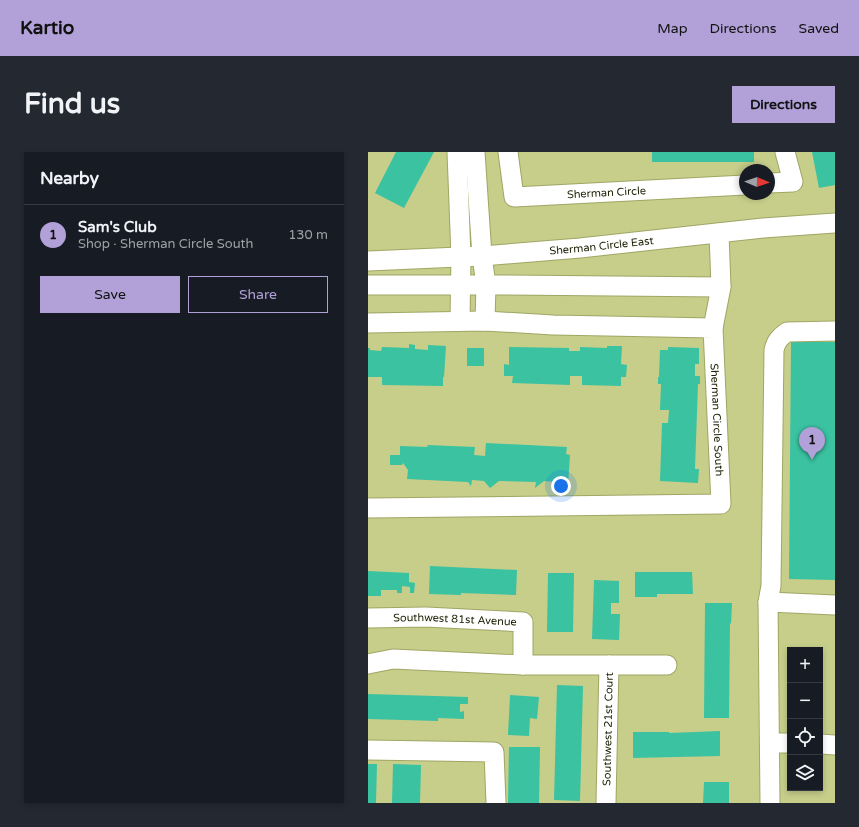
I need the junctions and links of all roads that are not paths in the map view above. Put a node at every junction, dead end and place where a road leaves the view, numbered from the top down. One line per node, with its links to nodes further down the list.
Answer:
1 (457, 152): 7 (street)
2 (475, 152): 6 (street)
3 (485, 152): 10 (street)
4 (508, 152): 9 (street, Sherman Circle)
5 (785, 152): 8 (street)
6 (477, 179): 7 (street); 10 (street)
7 (458, 181): 14 (street)
8 (775, 184)
9 (739, 185)
10 (480, 218): 13 (street)
11 (835, 223): 12 (street, Sherman Circle East)
12 (718, 233): 13 (street, Sherman Circle East); 19 (street)
13 (482, 256): 14 (street, Sherman Circle East); 17 (street)
14 (461, 257): 15 (street, Sherman Circle East); 16 (street)
15 (368, 261)
16 (460, 285): 17 (street); 18 (street); 20 (street)
17 (486, 285): 19 (street); 21 (street)
18 (368, 286)
19 (721, 288): 23 (street)
20 (460, 321): 21 (street); 22 (street)
21 (485, 321): 23 (street)
22 (368, 323)
23 (713, 328): 25 (street, Sherman Circle South)
24 (835, 332): 26 (street)
25 (368, 508)
26 (768, 602): 27 (street); 33 (street)
27 (835, 605)
28 (368, 618): 30 (street, Southwest 81st Avenue)
29 (368, 664): 30 (street)
30 (523, 665): 31 (street)
31 (609, 665): 32 (street, Southwest 21st Court); 39 (street, Southwest 21st Court)
32 (667, 666)
33 (770, 743): 34 (street); 40 (street)
34 (787, 743)
35 (823, 744): 36 (street)
36 (835, 745)
37 (368, 750): 38 (street)
38 (496, 803)
39 (606, 803)
40 (770, 803)

